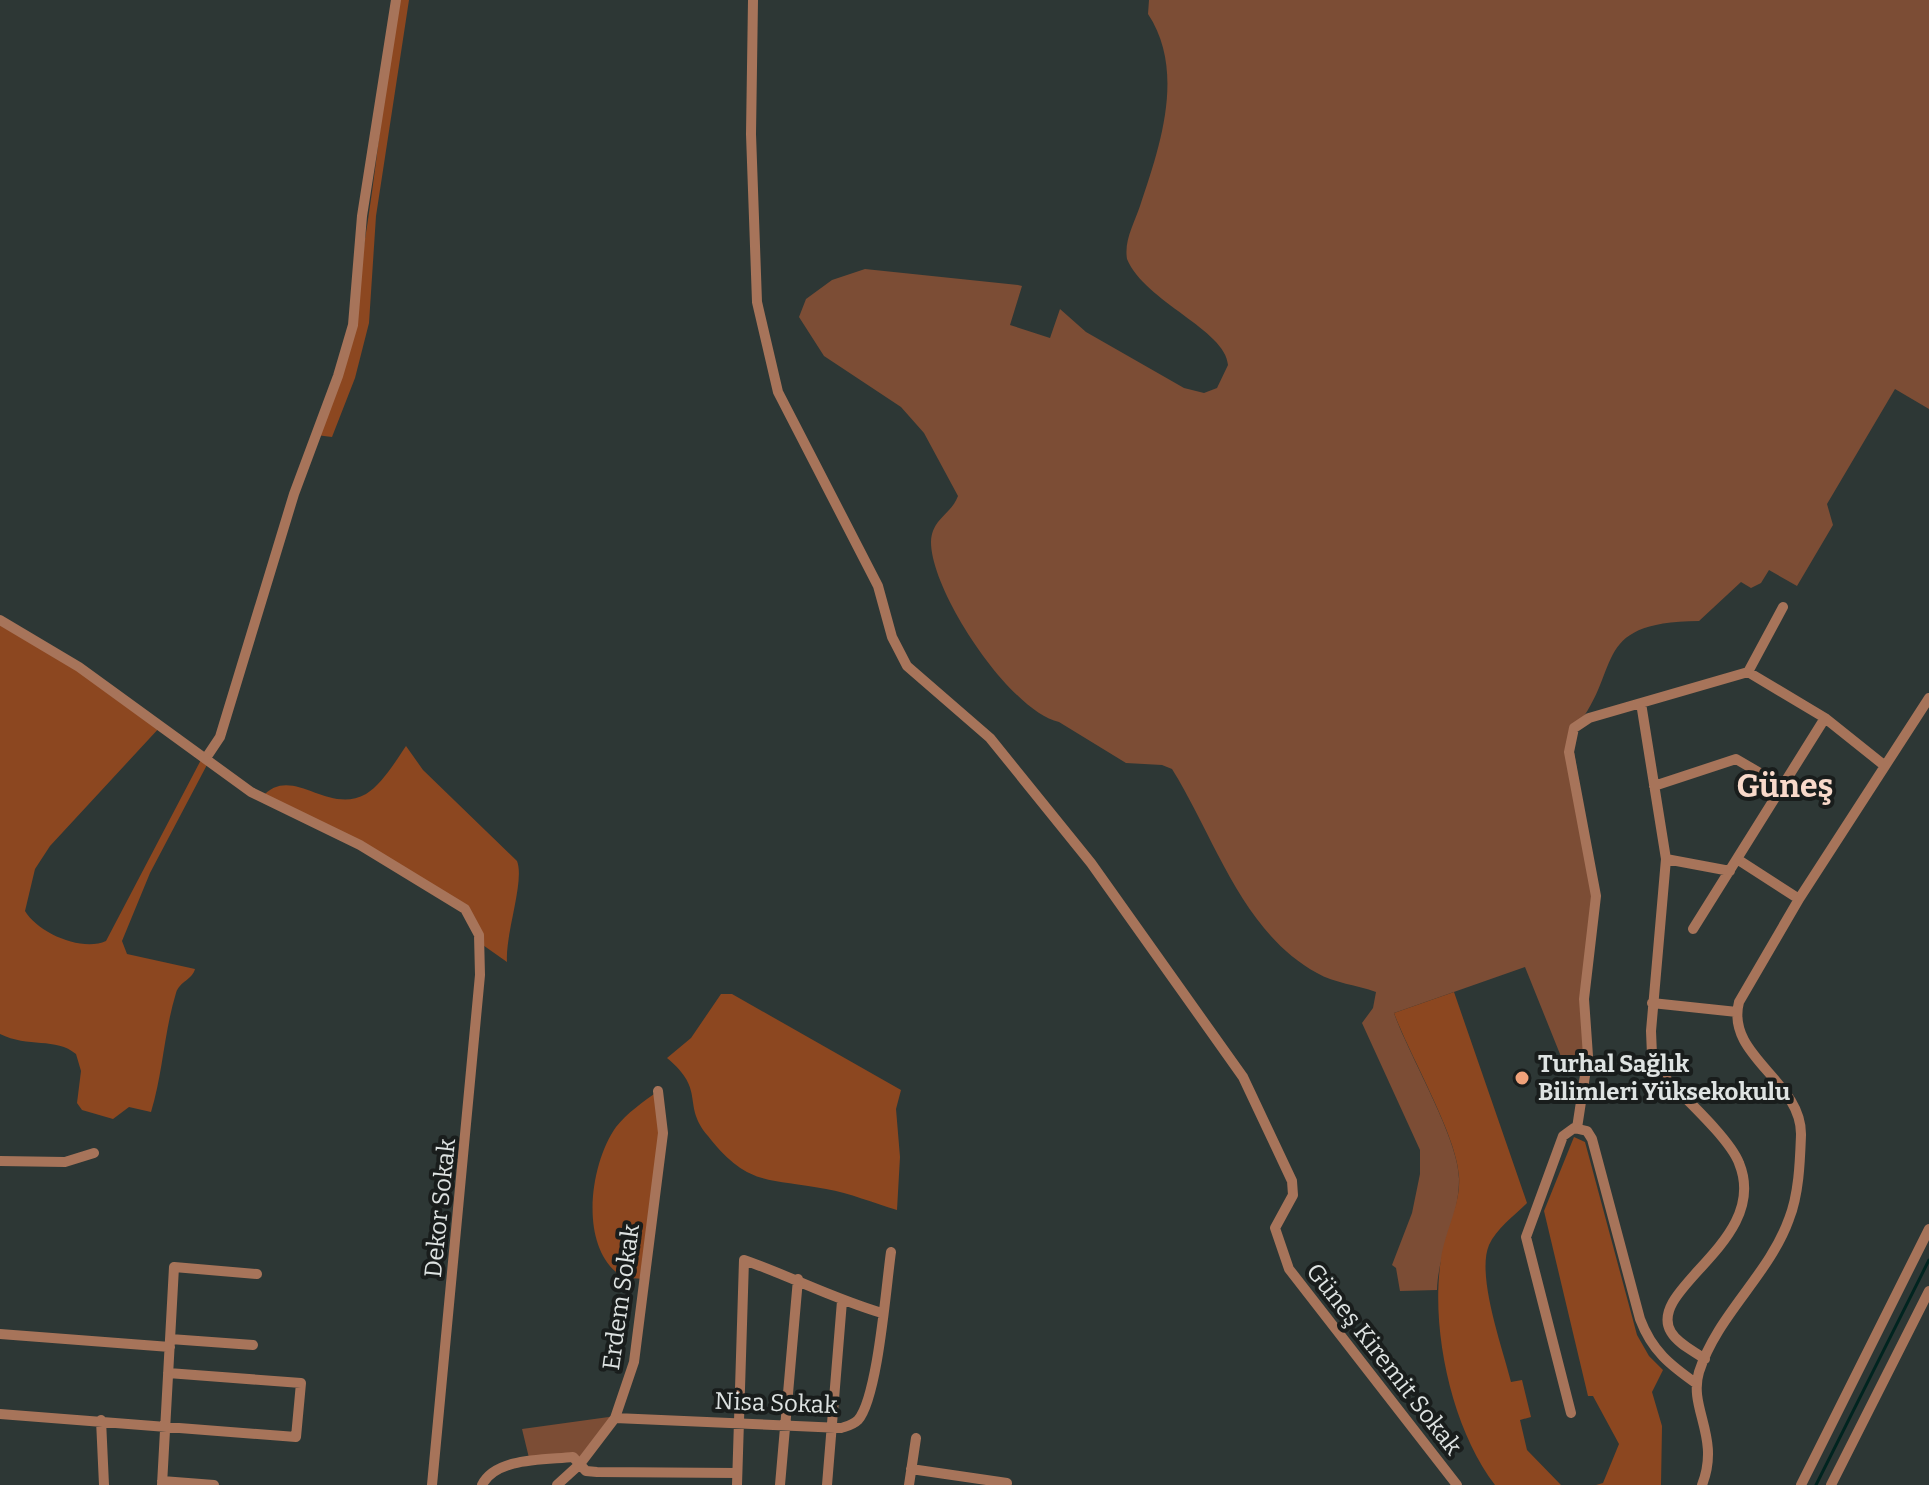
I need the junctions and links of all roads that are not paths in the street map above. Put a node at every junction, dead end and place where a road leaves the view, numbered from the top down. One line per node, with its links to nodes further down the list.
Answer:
1 (396, 0): 9 (street)
2 (753, 0): 62 (street, Güneş Kiremit Sokak)
3 (1783, 607): 5 (street)
4 (0, 620): 9 (street)
5 (1748, 672): 7 (street); 8 (street)
6 (1929, 698): 10 (street)
7 (1641, 703): 11 (street); 21 (street)
8 (1825, 718): 10 (street); 12 (street)
9 (206, 758): 55 (street, Dekor Sokak)
10 (1885, 766): 16 (street)
11 (1654, 786): 12 (street); 13 (street)
12 (1782, 786): 14 (street)
13 (1666, 859): 15 (street); 18 (street)
14 (1737, 859): 15 (street); 16 (street)
15 (1730, 871): 17 (street)
16 (1799, 899): 19 (street)
17 (1693, 929)
18 (1652, 1003): 19 (street); 34 (street)
19 (1737, 1012): 34 (street)
20 (658, 1091): 39 (street, Erdem Sokak)
21 (1577, 1128): 36 (street); 37 (street)
22 (94, 1153): 23 (street)
23 (0, 1161)
24 (1929, 1229): 64 (street)
25 (891, 1252): 30 (street, Nisa Sokak)
26 (257, 1274): 32 (street)
27 (798, 1279): 29 (street); 41 (street); 42 (street)
28 (1929, 1291): 65 (street)
29 (842, 1301): 30 (street); 44 (street)
30 (882, 1313): 44 (street, Nisa Sokak)
31 (0, 1334): 32 (street)
32 (170, 1343): 33 (street); 35 (street)
33 (253, 1345)
34 (1705, 1359): 36 (street)
35 (168, 1373): 43 (street); 43 (street)
36 (1697, 1384): 63 (street)
37 (1571, 1413)
38 (0, 1414): 40 (street)
39 (615, 1418): 41 (street, Nisa Sokak); 46 (street, Erdem Sokak)
40 (101, 1420): 43 (street); 53 (street)
41 (739, 1422): 42 (street, Nisa Sokak); 48 (street)
42 (785, 1423): 44 (street, Nisa Sokak); 59 (street)
43 (165, 1425): 50 (street)
44 (832, 1427): 60 (street)
45 (916, 1438): 47 (street)
46 (580, 1464): 48 (street); 56 (street); 57 (street, Erdem Sokak)
47 (911, 1469): 49 (street); 61 (street)
48 (737, 1473): 58 (street)
49 (957, 1480): 51 (street)
50 (162, 1483): 52 (street)
51 (1007, 1483)
52 (195, 1484): 54 (street)
53 (104, 1485)
54 (214, 1485)
55 (432, 1485)
56 (482, 1485)
57 (557, 1485)
58 (737, 1485)
59 (780, 1485)
60 (827, 1485)
61 (909, 1485)
62 (1457, 1485)
63 (1702, 1485)
64 (1801, 1485)
65 (1831, 1485)

